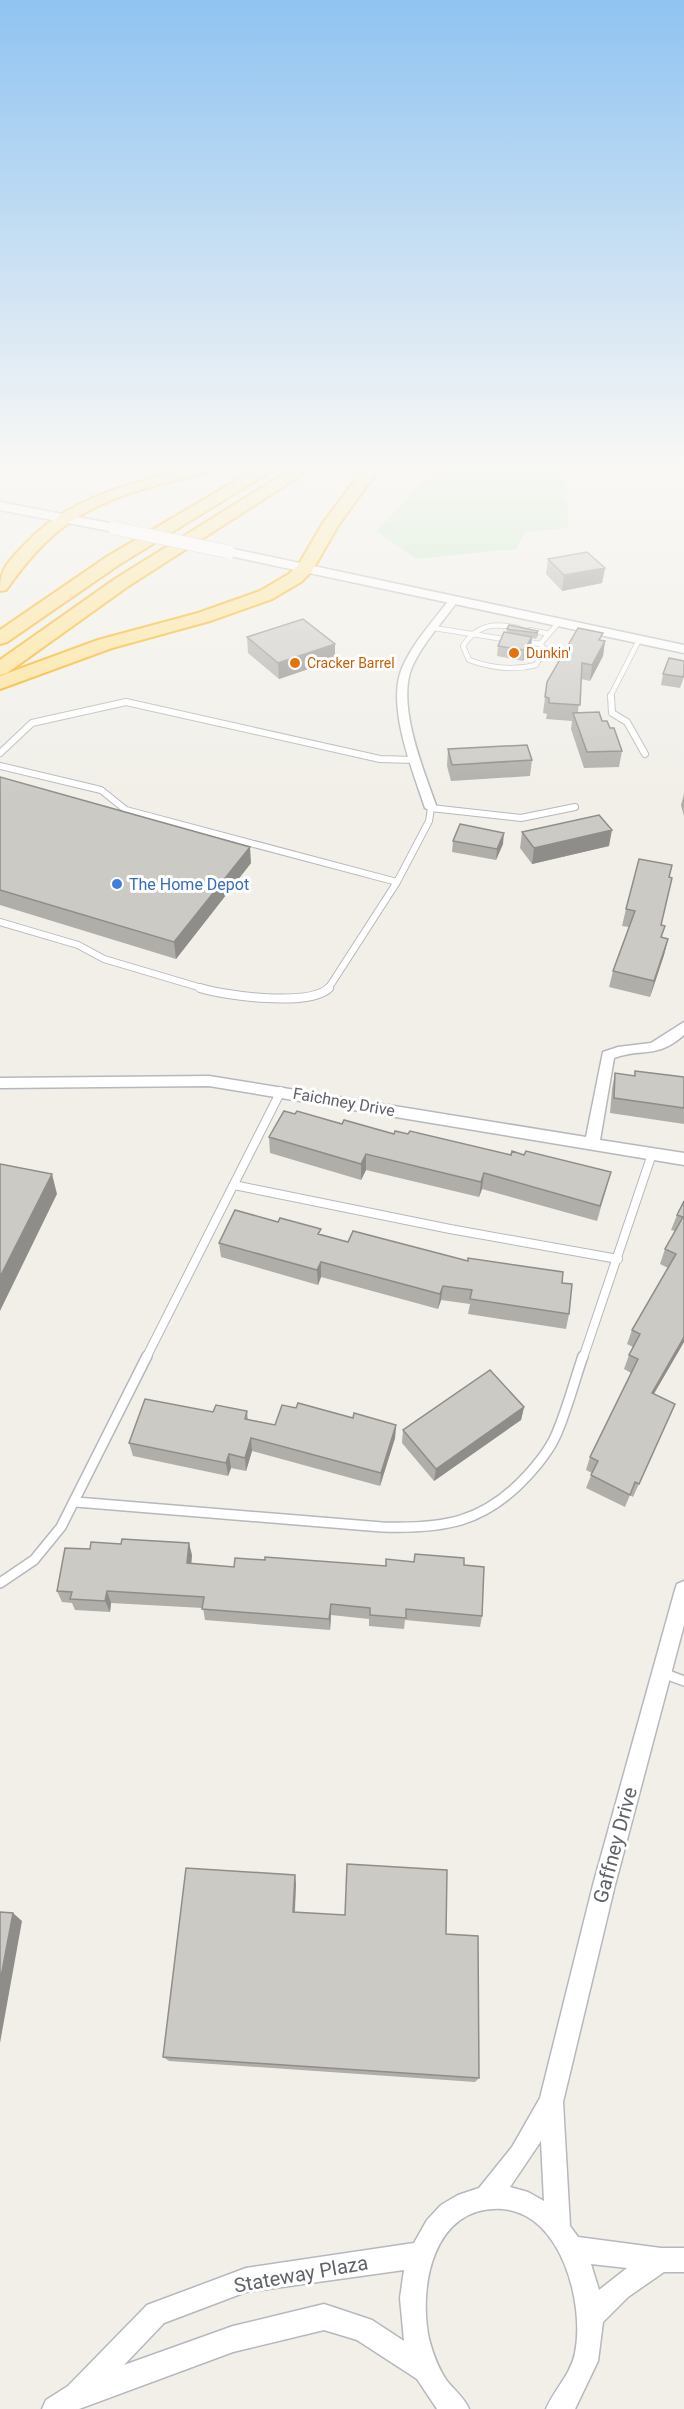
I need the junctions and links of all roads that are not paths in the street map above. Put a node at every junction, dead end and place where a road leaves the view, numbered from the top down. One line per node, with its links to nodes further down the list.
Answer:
1 (89, 577): 14 (highway)
2 (130, 577): 18 (highway)
3 (296, 577): 19 (highway)
4 (356, 577): 5 (main road)
5 (455, 598): 6 (main road); 9 (street)
6 (503, 609): 7 (main road); 8 (lane)
7 (560, 621): 12 (lane); 15 (main road)
8 (493, 623): 10 (lane); 12 (lane)
9 (434, 628): 10 (lane); 22 (street)
10 (470, 634): 13 (lane); 16 (lane)
11 (501, 634): 13 (lane)
12 (549, 634): 16 (lane)
13 (494, 637): 16 (lane)
14 (0, 638)
15 (640, 638): 17 (main road); 21 (lane)
16 (540, 644)
17 (684, 649)
18 (0, 669)
19 (0, 683)
20 (0, 753): 22 (lane)
21 (645, 754)
22 (414, 760): 25 (street)
23 (0, 766): 26 (lane)
24 (575, 807): 25 (lane)
25 (431, 808): 26 (lane)
26 (397, 882): 27 (lane)
27 (0, 922)
28 (684, 1026): 31 (street)
29 (0, 1083): 30 (street, Faichney Drive)
30 (281, 1091): 31 (street, Faichney Drive); 34 (lane)
31 (592, 1144): 32 (street, Faichney Drive)
32 (652, 1154): 33 (street, Faichney Drive); 35 (lane)
33 (684, 1159)
34 (234, 1185): 35 (lane); 36 (lane)
35 (618, 1259): 36 (lane)
36 (76, 1502): 37 (lane)
37 (0, 1583)
38 (684, 1590): 39 (street, Gaffney Drive)
39 (662, 1672): 40 (lane); 41 (street, Gaffney Drive)
40 (684, 1681)
41 (551, 2102): 42 (street, Gaffney Drive); 43 (street, Gaffney Drive)
42 (488, 2196): 43 (street); 45 (street)
43 (558, 2228): 44 (street)
44 (572, 2249): 46 (street); 47 (street)
45 (420, 2255): 48 (street); 50 (street, Stateway Plaza)
46 (673, 2260): 47 (street)
47 (591, 2316): 49 (street)
48 (425, 2369): 50 (street, Stateway Plaza); 52 (street)
49 (577, 2383): 53 (street); 54 (street)
50 (77, 2394): 51 (street, Stateway Plaza)
51 (55, 2409)
52 (456, 2409)
53 (559, 2409)
54 (572, 2409)

